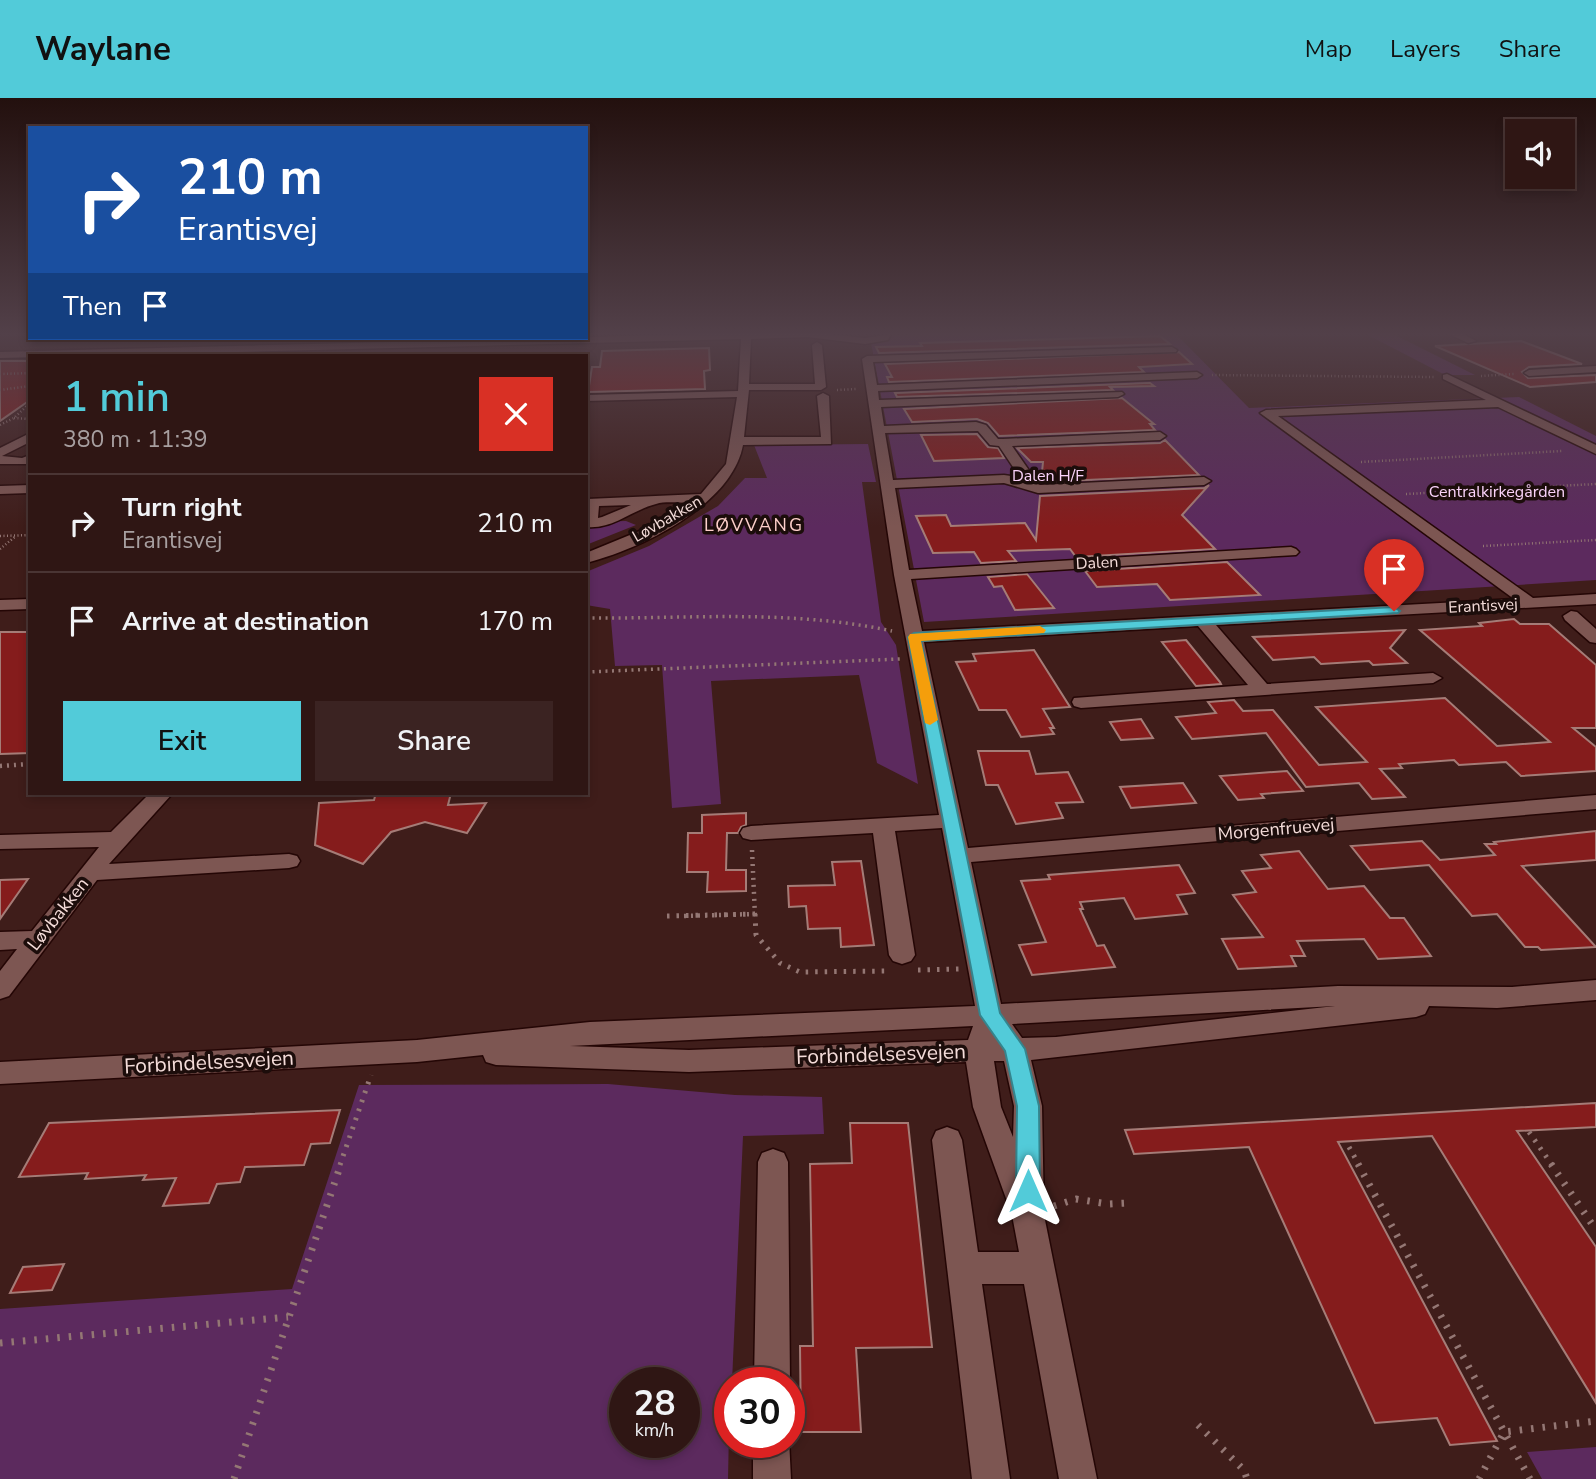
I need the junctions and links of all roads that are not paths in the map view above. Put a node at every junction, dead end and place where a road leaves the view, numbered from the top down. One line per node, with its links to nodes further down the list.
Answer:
1 (741, 398): 11 (street, Løvbakken)
2 (823, 398): 11 (street)
3 (873, 398): 7 (street)
4 (1010, 398): 7 (street)
5 (1495, 398): 6 (street)
6 (1503, 402): 13 (street); 29 (street)
7 (874, 404): 8 (street)
8 (880, 430): 12 (street); 20 (street)
9 (1160, 436): 12 (street)
10 (26, 441): 14 (street)
11 (737, 441): 23 (street, Løvbakken)
12 (1003, 443): 19 (street)
13 (1596, 449)
14 (0, 453)
15 (0, 460): 16 (street)
16 (28, 460)
17 (19, 470): 22 (street)
18 (1204, 481): 19 (street)
19 (1021, 482): 20 (street)
20 (889, 484): 27 (street)
21 (28, 489): 22 (street)
22 (1, 490)
23 (704, 498): 24 (street); 26 (street, Løvbakken)
24 (653, 500)
25 (1291, 552): 27 (street, Dalen)
26 (588, 557)
27 (902, 575): 35 (street)
28 (1596, 599): 29 (street, Erantisvej)
29 (1530, 603): 33 (street, Erantisvej)
30 (28, 604): 31 (street)
31 (0, 605)
32 (1571, 616): 34 (street)
33 (1203, 621): 35 (street, Erantisvej); 37 (street)
34 (1596, 638)
35 (916, 648): 41 (street)
36 (1433, 678): 37 (street)
37 (1262, 690): 38 (street)
38 (1082, 702)
39 (160, 795): 44 (street, Løvbakken)
40 (1596, 802): 46 (street, Morgenfruevej)
41 (950, 821): 42 (street); 46 (street)
42 (883, 825): 43 (street); 51 (street)
43 (751, 833)
44 (117, 839): 45 (street); 48 (street, Løvbakken)
45 (0, 842)
46 (957, 856): 55 (street)
47 (289, 862): 48 (street)
48 (91, 873): 49 (street, Løvbakken)
49 (38, 939): 50 (street); 52 (street, Løvbakken)
50 (0, 941)
51 (903, 965)
52 (0, 989)
53 (1596, 990): 54 (street, Forbindelsesvejen)
54 (1509, 996): 55 (street, Forbindelsesvejen); 56 (street, Forbindelsesvejen)
55 (990, 1015): 56 (street); 57 (street, Forbindelsesvejen); 58 (street)
56 (1015, 1049): 58 (street, Forbindelsesvejen); 62 (street)
57 (418, 1051): 58 (street, Forbindelsesvejen); 59 (street, Forbindelsesvejen)
58 (978, 1051): 62 (street)
59 (0, 1073)
60 (947, 1140): 63 (street)
61 (774, 1162): 65 (street)
62 (1028, 1215): 64 (street)
63 (963, 1268): 64 (street); 68 (street)
64 (1038, 1268): 69 (street)
65 (772, 1367)
66 (772, 1458): 67 (street)
67 (772, 1479)
68 (991, 1479)
69 (1078, 1479)

